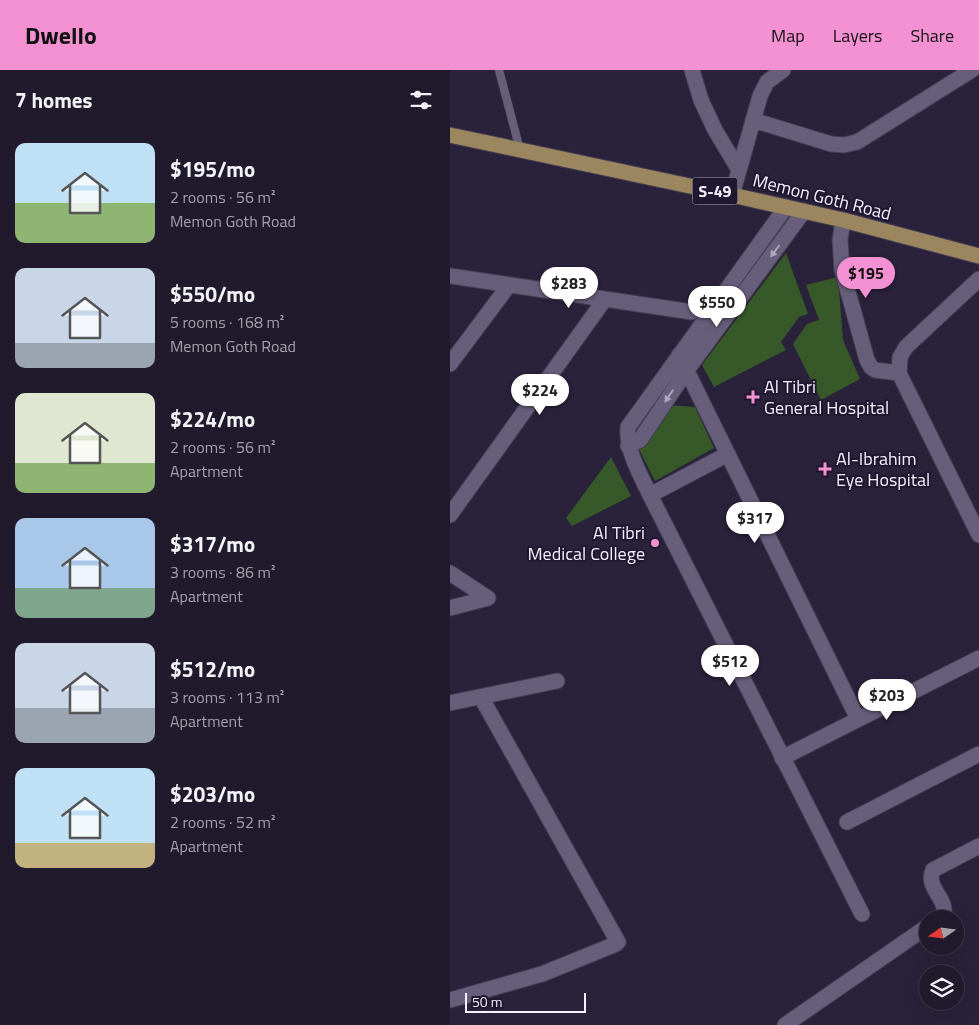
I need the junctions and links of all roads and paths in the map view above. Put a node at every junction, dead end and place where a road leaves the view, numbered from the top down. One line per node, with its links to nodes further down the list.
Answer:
1 (499, 70): 7 (lane)
2 (692, 70): 8 (street)
3 (783, 70): 5 (street)
4 (972, 70): 5 (street)
5 (753, 120): 8 (street)
6 (450, 135): 7 (main road, Memon Goth Road / S-49)
7 (520, 150): 9 (main road, Memon Goth Road / S-49)
8 (739, 170): 9 (street)
9 (732, 195): 10 (main road, Memon Goth Road / S-49)
10 (786, 207): 11 (main road, Memon Goth Road / S-49); 19 (street)
11 (804, 211): 12 (main road, Memon Goth Road / S-49); 21 (street, one-way to 21)
12 (843, 220): 13 (main road, Memon Goth Road / S-49); 22 (street)
13 (979, 256)
14 (450, 276): 16 (street)
15 (979, 279): 22 (street)
16 (509, 285): 17 (street); 20 (street)
17 (605, 300): 18 (street); 26 (street)
18 (692, 312)
19 (679, 355): 21 (street); 23 (street)
20 (450, 364)
21 (687, 370): 23 (street, one-way to 23); 24 (street)
22 (899, 373): 27 (street)
23 (628, 446): 25 (street)
24 (728, 454): 25 (street); 34 (street)
25 (650, 495): 36 (street)
26 (450, 515)
27 (979, 535)
28 (450, 573): 29 (street)
29 (450, 608)
30 (977, 663): 34 (street)
31 (557, 681): 32 (street)
32 (481, 696): 33 (street); 42 (street)
33 (450, 703)
34 (858, 719): 36 (street)
35 (979, 754): 37 (street)
36 (782, 758): 40 (street)
37 (847, 822)
38 (979, 846): 39 (street)
39 (945, 910)
40 (862, 914)
41 (919, 932): 43 (street)
42 (450, 1000)
43 (785, 1025)

